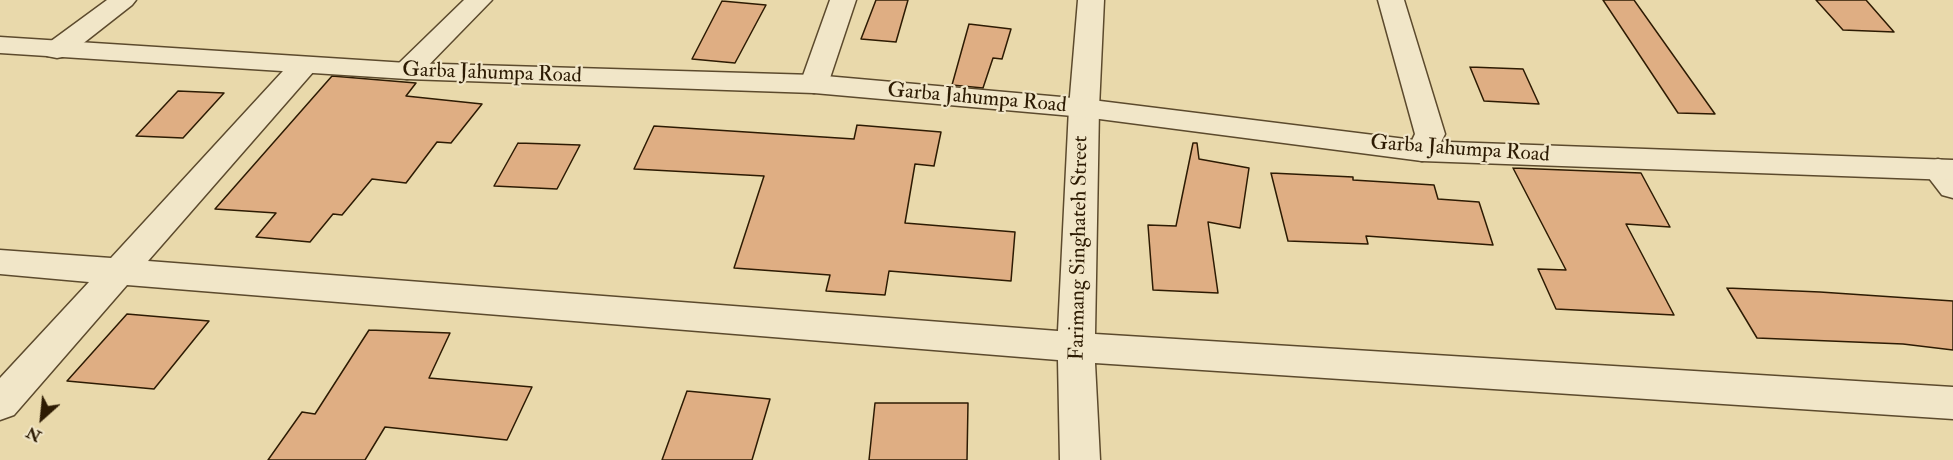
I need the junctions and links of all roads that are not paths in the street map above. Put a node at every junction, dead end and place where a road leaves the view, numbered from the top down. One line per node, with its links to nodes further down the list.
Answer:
1 (123, 0): 7 (street)
2 (479, 0): 9 (street)
3 (843, 0): 10 (street)
4 (1091, 0): 11 (street, Farimang Singhateh Street)
5 (1391, 0): 12 (street)
6 (0, 45): 7 (street, Garba Jahumpa Road)
7 (57, 50): 8 (street, Garba Jahumpa Road)
8 (304, 65): 9 (street, Garba Jahumpa Road); 15 (street)
9 (407, 71): 10 (street, Garba Jahumpa Road)
10 (814, 84): 11 (street, Garba Jahumpa Road)
11 (1084, 108): 12 (street, Garba Jahumpa Road); 16 (street, Farimang Singhateh Street)
12 (1422, 151): 13 (street, Garba Jahumpa Road)
13 (1948, 175)
14 (0, 262): 15 (street)
15 (120, 272): 16 (street); 18 (street)
16 (1077, 347): 17 (street); 19 (street, Farimang Singhateh Street)
17 (1953, 403)
18 (0, 404)
19 (1080, 460)

